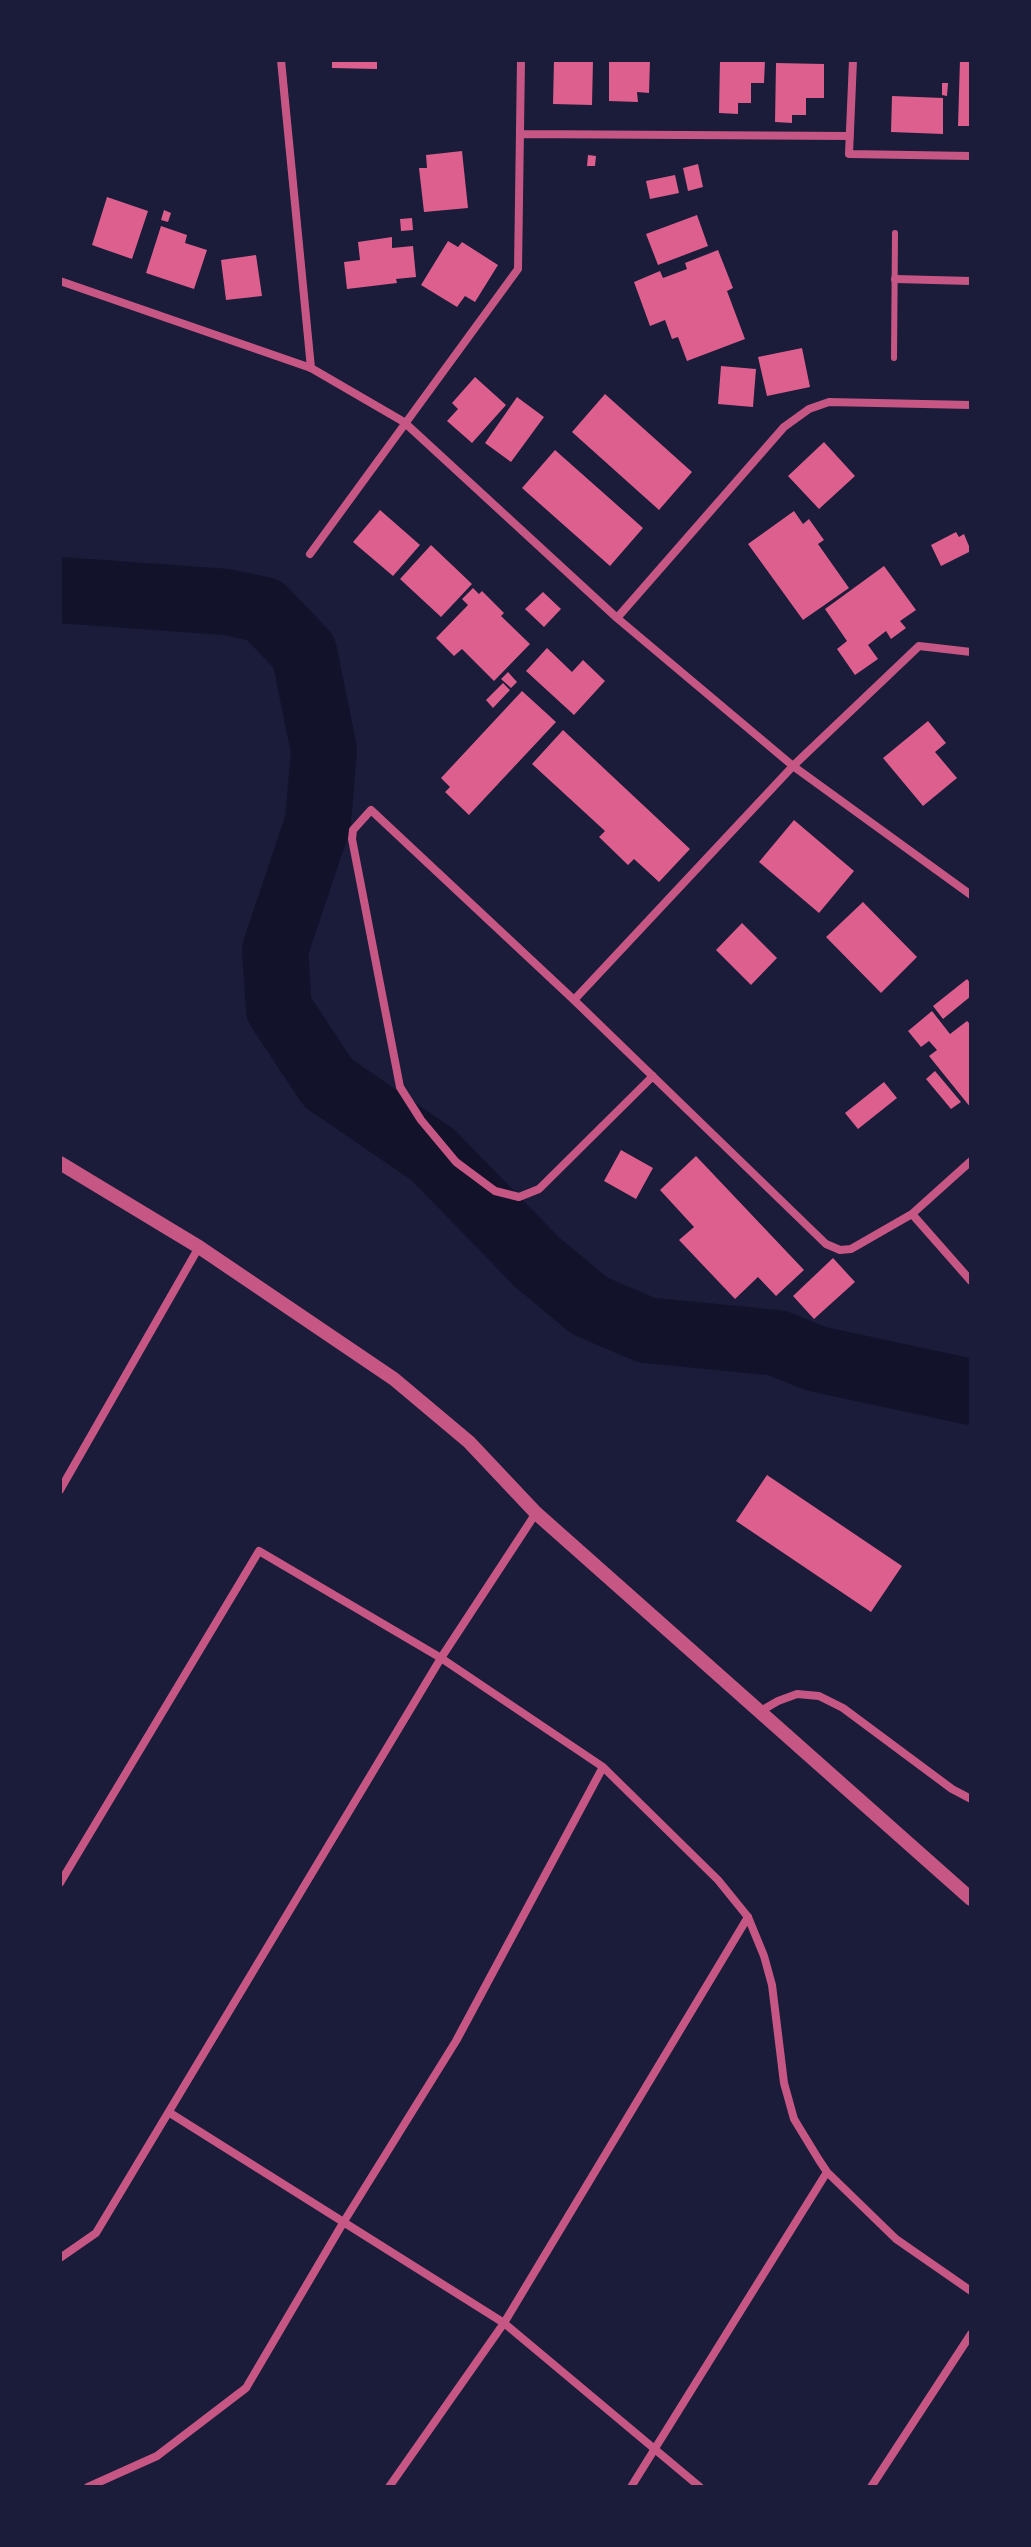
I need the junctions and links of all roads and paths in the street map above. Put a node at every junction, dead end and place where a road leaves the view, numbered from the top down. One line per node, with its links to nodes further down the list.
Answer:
1 (281, 60): 12 (street)
2 (521, 60): 4 (street)
3 (853, 60): 5 (street)
4 (520, 134): 5 (street); 14 (street)
5 (850, 136): 6 (street)
6 (971, 156)
7 (895, 233): 8 (lane)
8 (895, 279): 10 (street); 11 (lane)
9 (60, 281): 12 (street)
10 (971, 281)
11 (894, 358)
12 (311, 368): 14 (street)
13 (971, 405): 16 (street)
14 (404, 422): 15 (street); 16 (street)
15 (310, 554)
16 (617, 618): 18 (street)
17 (971, 652): 18 (street)
18 (793, 766): 19 (street); 20 (street)
19 (971, 895)
20 (574, 1000): 21 (street); 21 (street)
21 (653, 1076): 24 (street)
22 (971, 1161): 24 (street)
23 (60, 1163): 25 (street)
24 (912, 1214): 26 (street)
25 (199, 1247): 27 (street); 28 (street)
26 (971, 1281)
27 (60, 1490)
28 (536, 1513): 29 (street); 30 (street)
29 (441, 1658): 31 (street); 33 (street); 36 (street)
30 (759, 1713): 32 (street); 34 (street)
31 (603, 1767): 35 (street); 38 (street)
32 (971, 1799)
33 (60, 1883)
34 (971, 1899)
35 (748, 1917): 37 (street); 41 (street)
36 (170, 2113): 38 (street); 39 (street)
37 (827, 2172): 40 (street); 43 (street)
38 (343, 2223): 41 (street); 44 (street)
39 (60, 2258)
40 (971, 2291)
41 (504, 2323): 43 (street); 45 (street)
42 (971, 2334): 48 (street)
43 (655, 2449): 46 (street); 47 (street)
44 (88, 2487)
45 (389, 2487)
46 (631, 2487)
47 (700, 2487)
48 (871, 2487)

